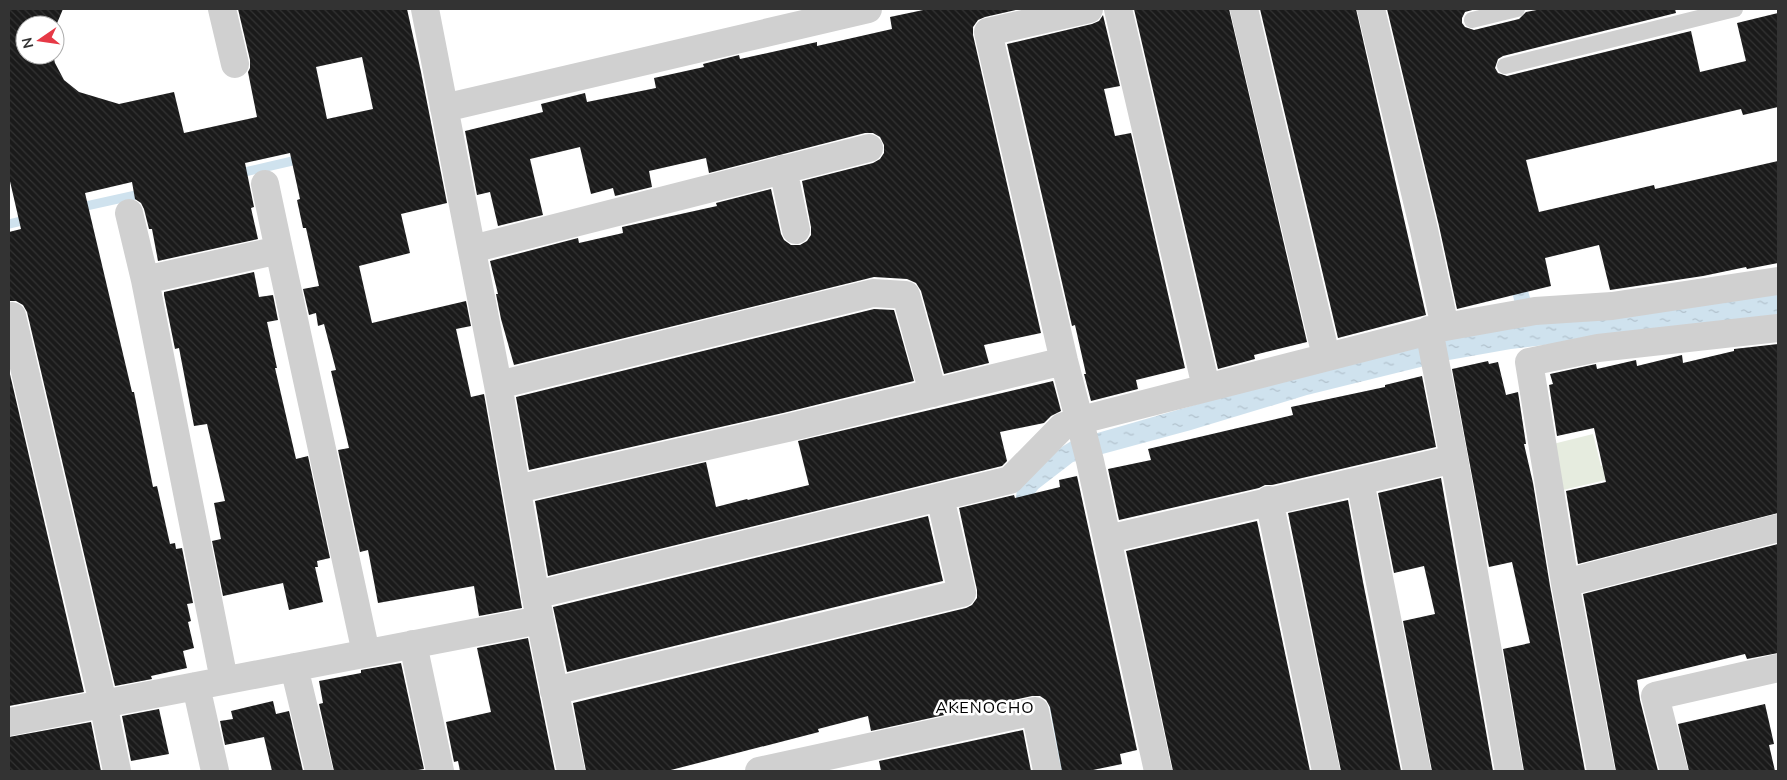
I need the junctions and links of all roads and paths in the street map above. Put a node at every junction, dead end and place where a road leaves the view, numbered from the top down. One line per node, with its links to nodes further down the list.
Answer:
1 (222, 9): 11 (street)
2 (425, 9): 13 (street)
3 (868, 9): 13 (street)
4 (1089, 9): 27 (street)
5 (1118, 9): 29 (street)
6 (1244, 9): 26 (street)
7 (1371, 9): 25 (street)
8 (1517, 9): 10 (lane)
9 (1735, 9): 12 (lane)
10 (1472, 20)
11 (235, 64)
12 (1505, 66)
13 (444, 108): 19 (street)
14 (869, 148): 15 (street)
15 (783, 169): 18 (street); 19 (street)
16 (265, 184): 20 (street)
17 (129, 213): 21 (street)
18 (796, 230)
19 (472, 249): 28 (street)
20 (279, 250): 21 (street); 42 (street)
21 (145, 280): 45 (street)
22 (1778, 281): 25 (street)
23 (9, 317): 48 (street)
24 (1778, 328): 39 (street)
25 (1435, 331): 26 (street); 32 (street)
26 (1326, 356): 29 (street)
27 (1064, 362): 30 (street); 31 (street)
28 (498, 384): 30 (street); 34 (street)
29 (1206, 387): 31 (street)
30 (933, 393): 34 (street)
31 (1082, 427): 35 (street); 38 (street)
32 (1454, 459): 33 (street); 60 (street)
33 (1360, 481): 36 (street); 59 (street)
34 (517, 489): 40 (street)
35 (940, 497): 40 (street); 47 (street)
36 (1269, 500): 38 (street); 58 (street)
37 (1778, 528): 39 (street)
38 (1108, 539): 57 (street)
39 (1565, 583): 61 (street)
40 (537, 607): 41 (street); 47 (street)
41 (413, 644): 42 (street); 54 (street)
42 (366, 653): 43 (street)
43 (294, 667): 45 (street); 53 (street)
44 (1778, 668): 62 (street)
45 (224, 680): 46 (street)
46 (196, 686): 48 (street); 52 (street)
47 (554, 691): 55 (street)
48 (103, 703): 49 (street); 51 (street)
49 (9, 722)
50 (1047, 770): 56 (street)
51 (117, 771)
52 (215, 771)
53 (319, 771)
54 (440, 771)
55 (571, 771)
56 (759, 771)
57 (1158, 771)
58 (1326, 771)
59 (1417, 771)
60 (1509, 771)
61 (1601, 771)
62 (1674, 771)

